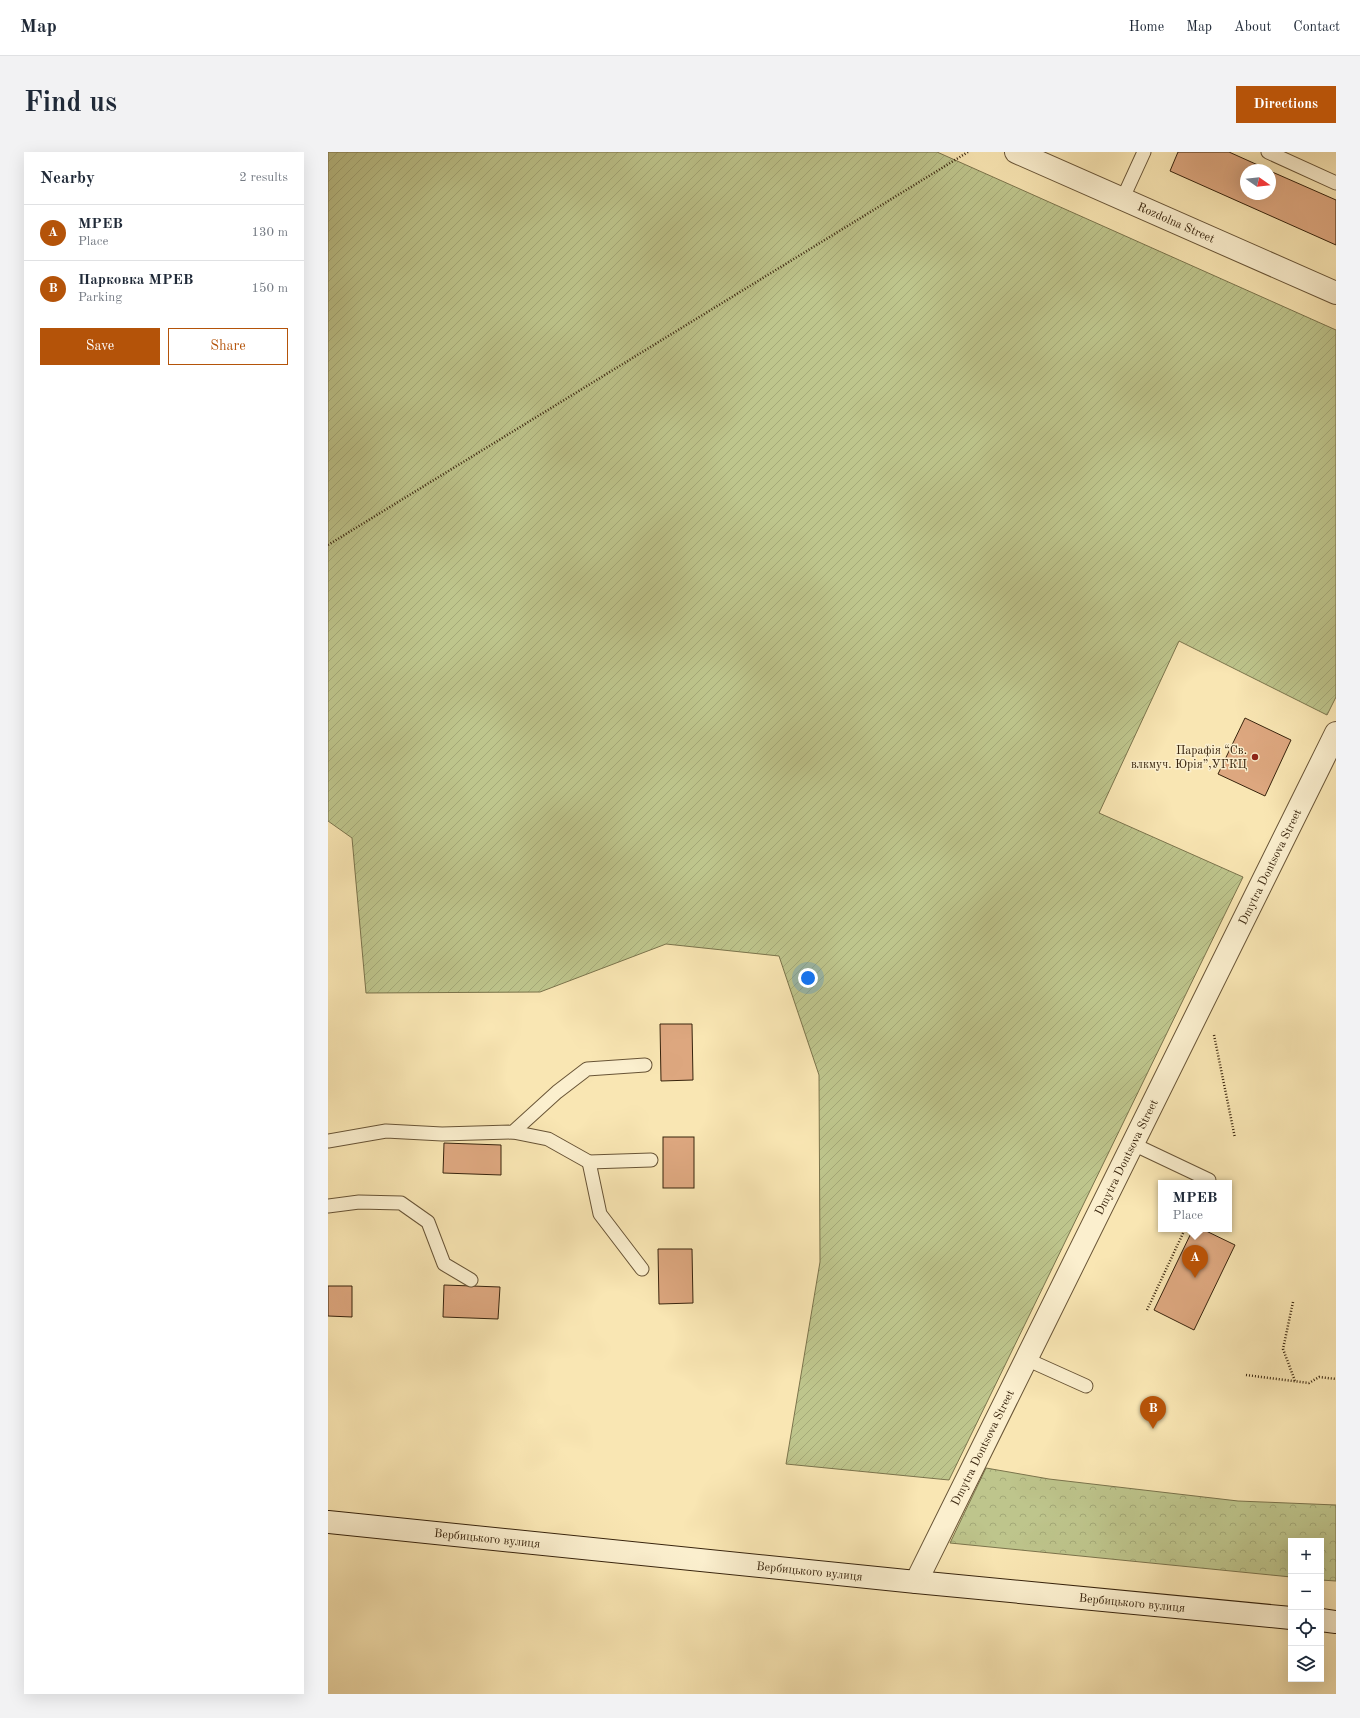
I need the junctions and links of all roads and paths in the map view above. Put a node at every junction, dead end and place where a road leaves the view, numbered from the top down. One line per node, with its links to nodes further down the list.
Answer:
1 (968, 152): 8 (path)
2 (1016, 152): 6 (street, Rozdolna Street)
3 (1144, 152): 6 (lane)
4 (1268, 152): 5 (lane)
5 (1336, 182)
6 (1122, 200): 7 (street, Rozdolna Street)
7 (1336, 293)
8 (328, 545)
9 (1336, 733): 15 (street, Dmytra Dontsova Street)
10 (1214, 1033): 13 (path)
11 (645, 1065): 12 (lane)
12 (513, 1132): 14 (lane); 17 (lane)
13 (1235, 1138)
14 (328, 1141)
15 (1132, 1144): 18 (lane); 25 (street, Dmytra Dontsova Street)
16 (651, 1160): 17 (lane)
17 (589, 1162): 21 (lane)
18 (1209, 1180)
19 (328, 1206): 22 (lane)
20 (1184, 1232): 24 (path)
21 (642, 1269)
22 (471, 1280)
23 (1293, 1302): 28 (path)
24 (1147, 1310)
25 (1026, 1359): 29 (lane); 31 (street, Dmytra Dontsova Street)
26 (1246, 1375): 28 (path)
27 (1336, 1379): 28 (path)
28 (1295, 1382)
29 (1086, 1386)
30 (328, 1522): 31 (street, Вербицького вулиця)
31 (916, 1582): 32 (street, Вербицького вулиця)
32 (1288, 1618)
33 (1324, 1620): 34 (street)
34 (1336, 1622)

